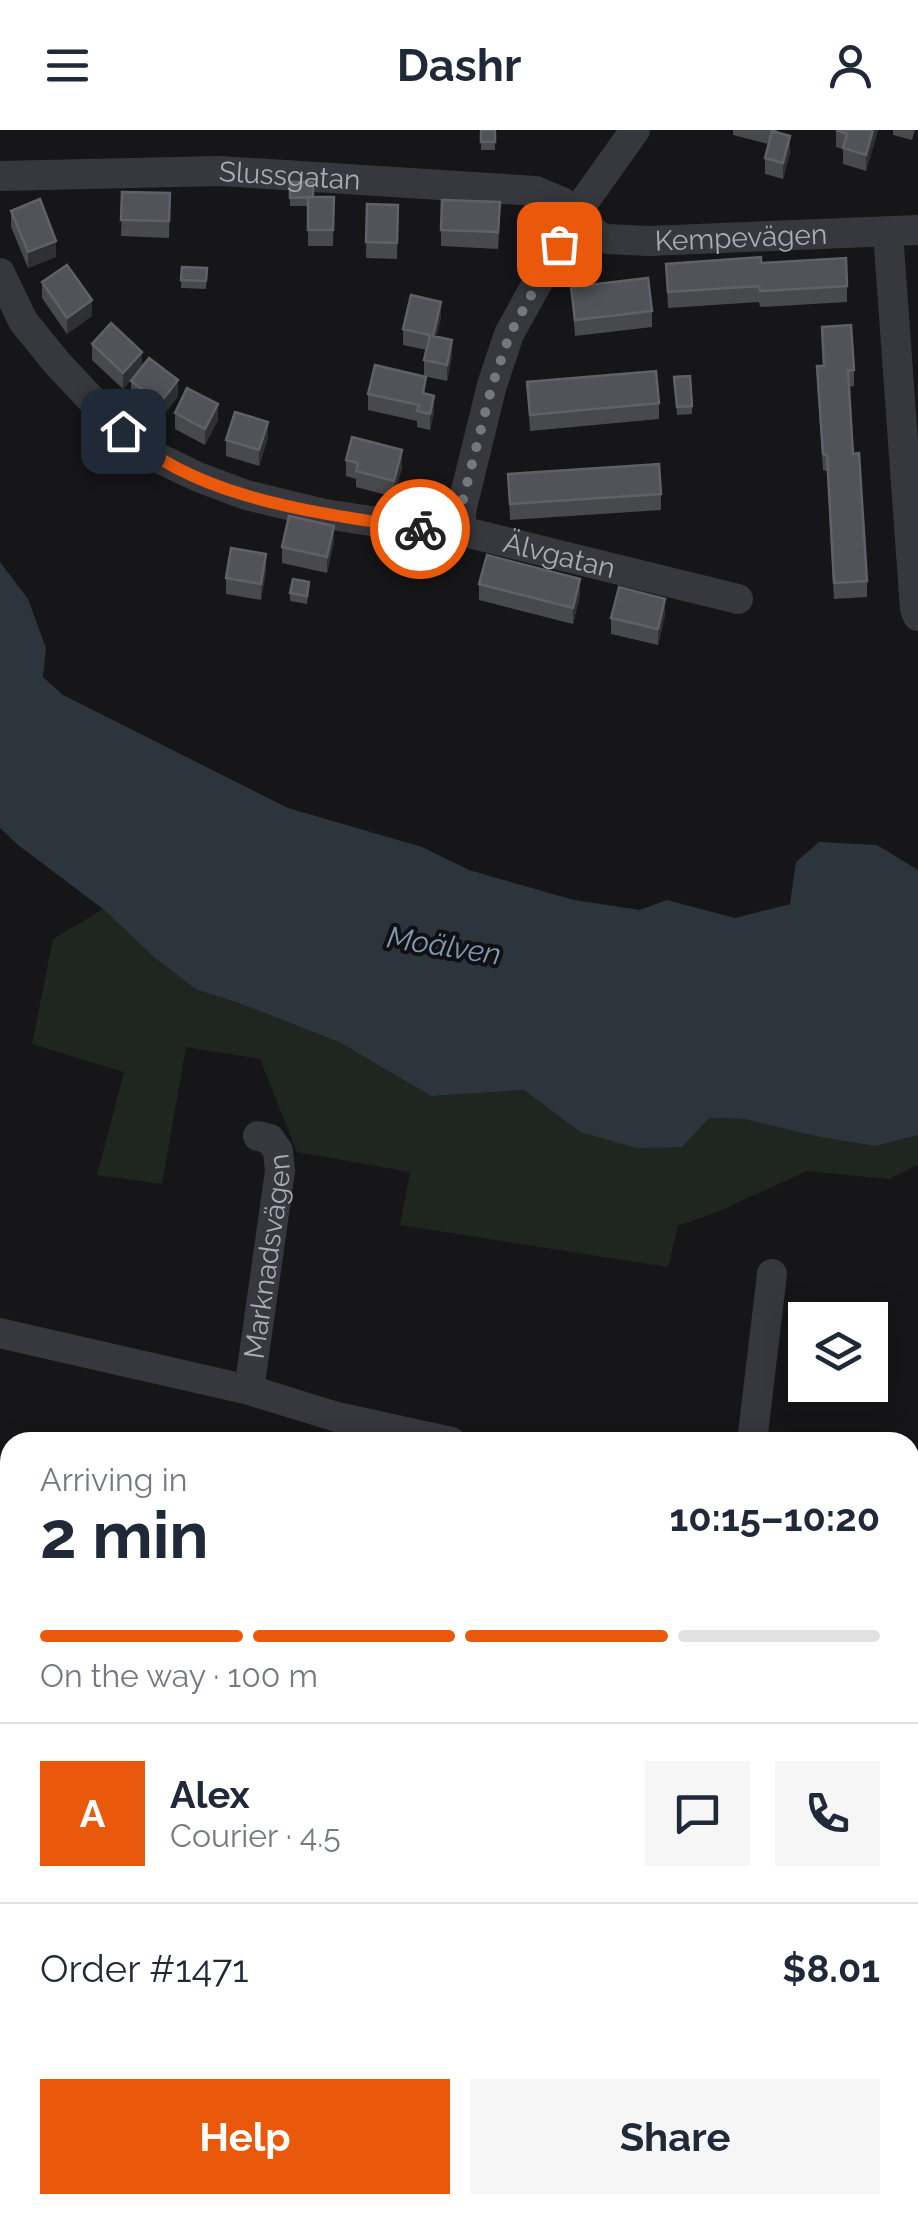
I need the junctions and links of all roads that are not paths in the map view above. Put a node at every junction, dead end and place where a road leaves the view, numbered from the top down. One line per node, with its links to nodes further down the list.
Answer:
1 (636, 130): 3 (street)
2 (0, 176): 3 (street, Slussgatan)
3 (576, 213): 4 (street, Kempevägen); 6 (street)
4 (903, 231): 8 (street)
5 (0, 273): 6 (street, Älvgatan)
6 (460, 531): 7 (street, Älvgatan)
7 (738, 599)
8 (918, 616)
9 (258, 1136): 12 (street, Marknadsvägen)
10 (772, 1274): 14 (street)
11 (0, 1333): 12 (street, Marknadsvägen)
12 (249, 1390): 13 (street, Marknadsvägen)
13 (334, 1430)
14 (753, 1432)

